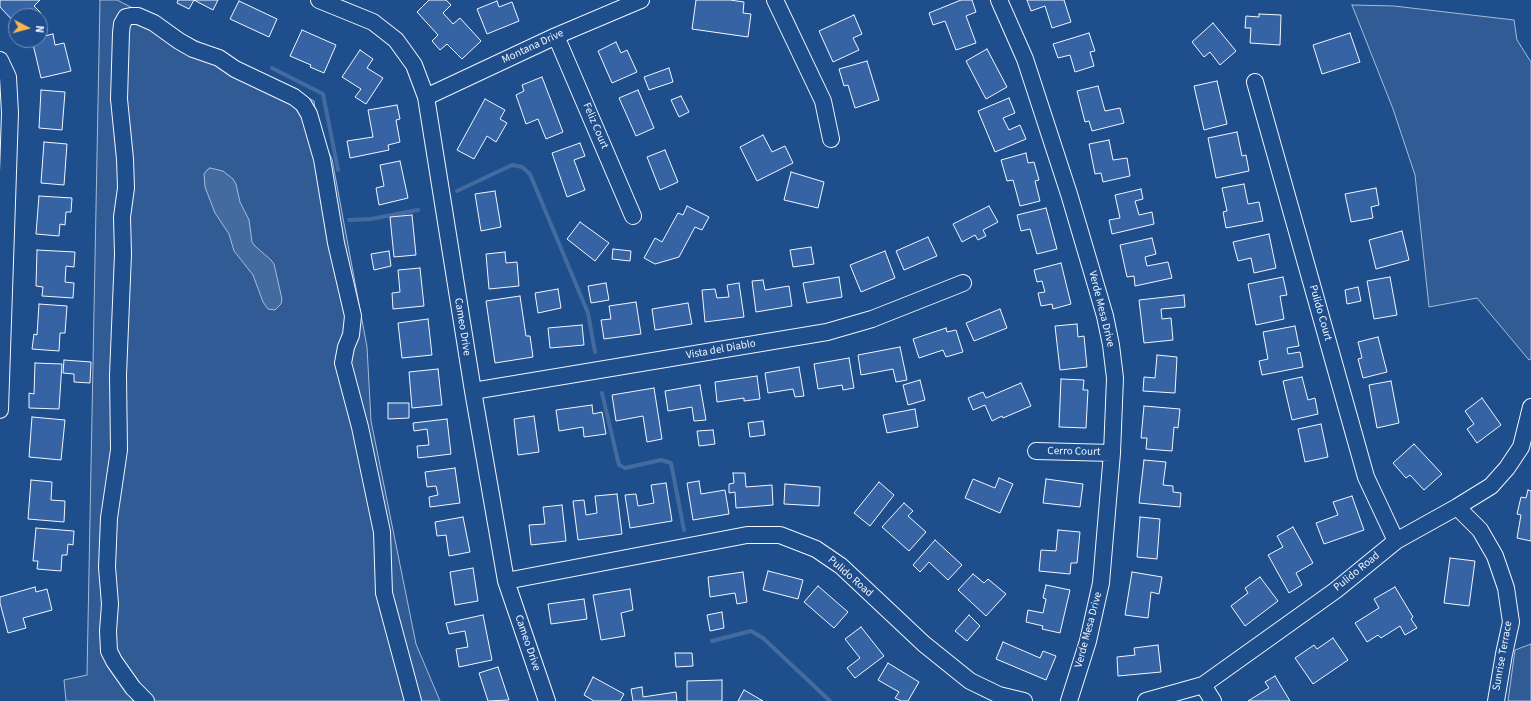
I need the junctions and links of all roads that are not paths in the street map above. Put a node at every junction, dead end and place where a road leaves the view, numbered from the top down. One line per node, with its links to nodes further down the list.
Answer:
1 (319, 0): 8 (street, Cameo Drive)
2 (641, 0): 5 (street, Montana Drive)
3 (775, 0): 9 (street)
4 (999, 0): 16 (street, Verde Mesa Drive)
5 (556, 36): 8 (street, Montana Drive); 10 (street, Feliz Court)
6 (0, 60): 14 (street)
7 (1255, 82): 18 (street, Pulido Court)
8 (426, 97): 12 (street, Cameo Drive)
9 (831, 139)
10 (633, 216)
11 (963, 283): 12 (street, Vista del Diablo)
12 (473, 391): 19 (street, Cameo Drive)
13 (1531, 407): 17 (street, Pulido Road)
14 (0, 410)
15 (1036, 451): 16 (street, Cerro Court)
16 (1112, 453): 25 (street, Verde Mesa Drive)
17 (1457, 507): 18 (street, Pulido Road); 28 (street, Sunrise Terrace)
18 (1396, 541): 20 (street, Pulido Road)
19 (506, 581): 23 (street, Cameo Drive); 24 (street, Pulido Road)
20 (1203, 685): 26 (street, Pulido Road); 27 (street)
21 (146, 701): 22 (street)
22 (413, 701)
23 (547, 701)
24 (1024, 701)
25 (1069, 701)
26 (1146, 701)
27 (1213, 701)
28 (1496, 701)

